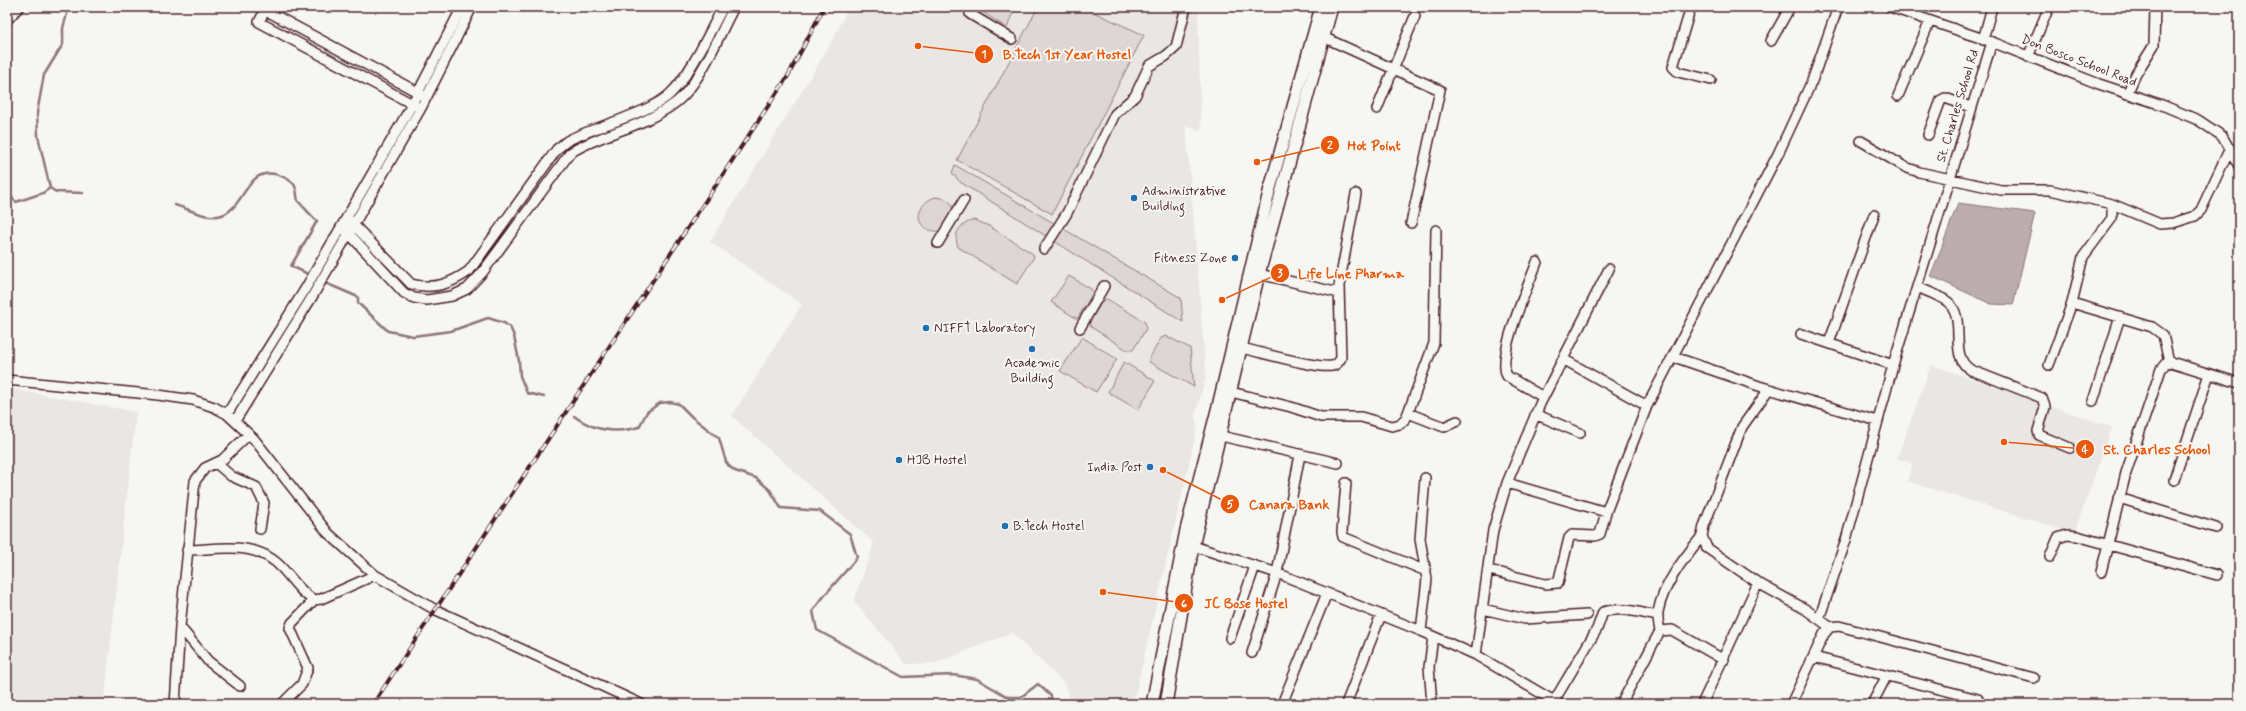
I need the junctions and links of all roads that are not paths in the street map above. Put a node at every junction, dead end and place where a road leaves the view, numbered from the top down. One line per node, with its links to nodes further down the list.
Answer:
1 (19, 7): 18 (street)
2 (462, 7): 28 (street)
3 (472, 7): 28 (street)
4 (723, 7): 44 (street)
5 (734, 7): 47 (street)
6 (1186, 7): 49 (street)
7 (1321, 7): 98 (main road)
8 (1332, 7): 20 (main road)
9 (1691, 7): 26 (street)
10 (1790, 7): 22 (street)
11 (1838, 7): 62 (street)
12 (1890, 7): 19 (street, Don Bosco School Road)
13 (1992, 7): 23 (street, St. Charles School Rd)
14 (2049, 7): 24 (street)
15 (2155, 7): 27 (street)
16 (970, 14): 21 (street)
17 (1415, 16): 25 (street)
18 (7, 20)
19 (1930, 21): 23 (street, Don Bosco School Road); 29 (street)
20 (1323, 37): 25 (street); 52 (main road)
21 (1012, 39)
22 (1771, 41)
23 (1987, 41): 24 (street, Don Bosco School Road); 31 (street, St. Charles School Rd)
24 (2028, 56): 27 (street, Don Bosco School Road)
25 (1394, 70): 32 (street); 43 (street)
26 (1711, 80)
27 (2127, 94): 35 (street, Don Bosco School Road)
28 (422, 95): 30 (street); 30 (street)
29 (1898, 96)
30 (416, 106): 42 (street); 44 (street)
31 (1971, 107): 33 (street); 37 (street, St. Charles School Rd)
32 (1377, 109)
33 (1928, 135)
34 (1861, 141): 37 (street)
35 (2230, 148): 36 (street, Don Bosco School Road); 40 (street)
36 (2239, 166)
37 (1949, 179): 40 (street); 54 (street, St. Charles School Rd)
38 (1356, 194): 55 (street)
39 (964, 200): 48 (street)
40 (2112, 204): 56 (street)
41 (1874, 215): 60 (street)
42 (347, 218): 44 (street); 45 (street)
43 (1411, 223)
44 (354, 225): 47 (street)
45 (342, 226): 47 (street); 76 (street)
46 (1436, 230): 75 (street)
47 (349, 234): 78 (street)
48 (938, 243)
49 (1044, 249)
50 (1537, 262): 72 (street)
51 (1608, 269): 63 (street)
52 (1259, 274): 55 (street); 61 (main road)
53 (1104, 286): 58 (street)
54 (1917, 287): 65 (street, St. Charles School Rd); 84 (street)
55 (1339, 293): 61 (street)
56 (2072, 303): 57 (street); 66 (street)
57 (2120, 318): 64 (street); 73 (street)
58 (1080, 328)
59 (1802, 334): 60 (street)
60 (1829, 343): 65 (street)
61 (1241, 348): 71 (main road)
62 (1674, 357): 70 (street); 74 (street)
63 (1563, 359): 72 (street); 74 (street)
64 (2169, 362): 67 (street); 92 (street)
65 (1893, 365): 79 (street, St. Charles School Rd)
66 (2049, 365)
67 (2209, 374): 69 (street); 89 (street)
68 (7, 380): 76 (street)
69 (2239, 383)
70 (1769, 389): 79 (street); 96 (street)
71 (1231, 392): 75 (street); 83 (main road)
72 (1543, 397): 77 (street)
73 (2093, 401)
74 (1647, 406): 93 (street)
75 (1408, 413): 80 (street)
76 (227, 414): 78 (street)
77 (1535, 414): 81 (street); 91 (street)
78 (235, 421): 82 (street)
79 (1877, 421): 115 (street, St. Charles School Rd)
80 (1457, 422)
81 (1580, 432)
82 (249, 434): 86 (street); 106 (street)
83 (1221, 436): 85 (street); 98 (main road)
84 (2070, 448)
85 (1300, 455): 87 (street); 105 (street)
86 (216, 463): 95 (street); 99 (street)
87 (1338, 463)
88 (1425, 478): 103 (street)
89 (2174, 480)
90 (1346, 483): 103 (street)
91 (1506, 483): 93 (street); 102 (street)
92 (2119, 498): 94 (street); 97 (street)
93 (1606, 512): 102 (street)
94 (2216, 528)
95 (260, 529)
96 (1702, 536): 108 (street); 114 (street)
97 (2107, 544): 100 (street); 104 (street); 107 (street)
98 (1188, 545): 101 (street); 135 (main road); 136 (main road)
99 (187, 550): 110 (street); 116 (street)
100 (2050, 557)
101 (1255, 566): 105 (street); 121 (street)
102 (1489, 570): 111 (street)
103 (1426, 571): 118 (street)
104 (2101, 572)
105 (1277, 573): 109 (street); 122 (street)
106 (375, 575): 110 (street); 134 (street)
107 (2217, 575)
108 (1758, 583): 115 (street); 125 (street)
109 (1327, 593): 112 (street); 137 (street)
110 (314, 600): 133 (street)
111 (1483, 610): 113 (street); 123 (street)
112 (1381, 615): 118 (street); 130 (street)
113 (1587, 615)
114 (1658, 616): 119 (street); 131 (street)
115 (1819, 619): 117 (street)
116 (180, 627): 128 (street); 132 (street)
117 (1830, 627): 124 (street); 127 (street)
118 (1421, 630): 120 (street)
119 (1660, 631): 125 (street); 140 (street)
120 (1433, 637): 123 (street); 139 (street)
121 (1230, 638)
122 (1252, 653)
123 (1476, 655): 131 (street)
124 (1814, 657): 126 (street); 142 (street)
125 (1724, 660): 141 (street)
126 (1886, 677): 129 (street); 143 (street)
127 (2034, 678)
128 (240, 686)
129 (1978, 699)
130 (1347, 702): 138 (street)
131 (1557, 703)
132 (175, 704)
133 (282, 704)
134 (641, 704)
135 (1152, 704)
136 (1166, 704)
137 (1282, 704)
138 (1357, 704)
139 (1432, 704)
140 (1621, 704)
141 (1702, 704)
142 (1791, 704)
143 (1872, 704)

